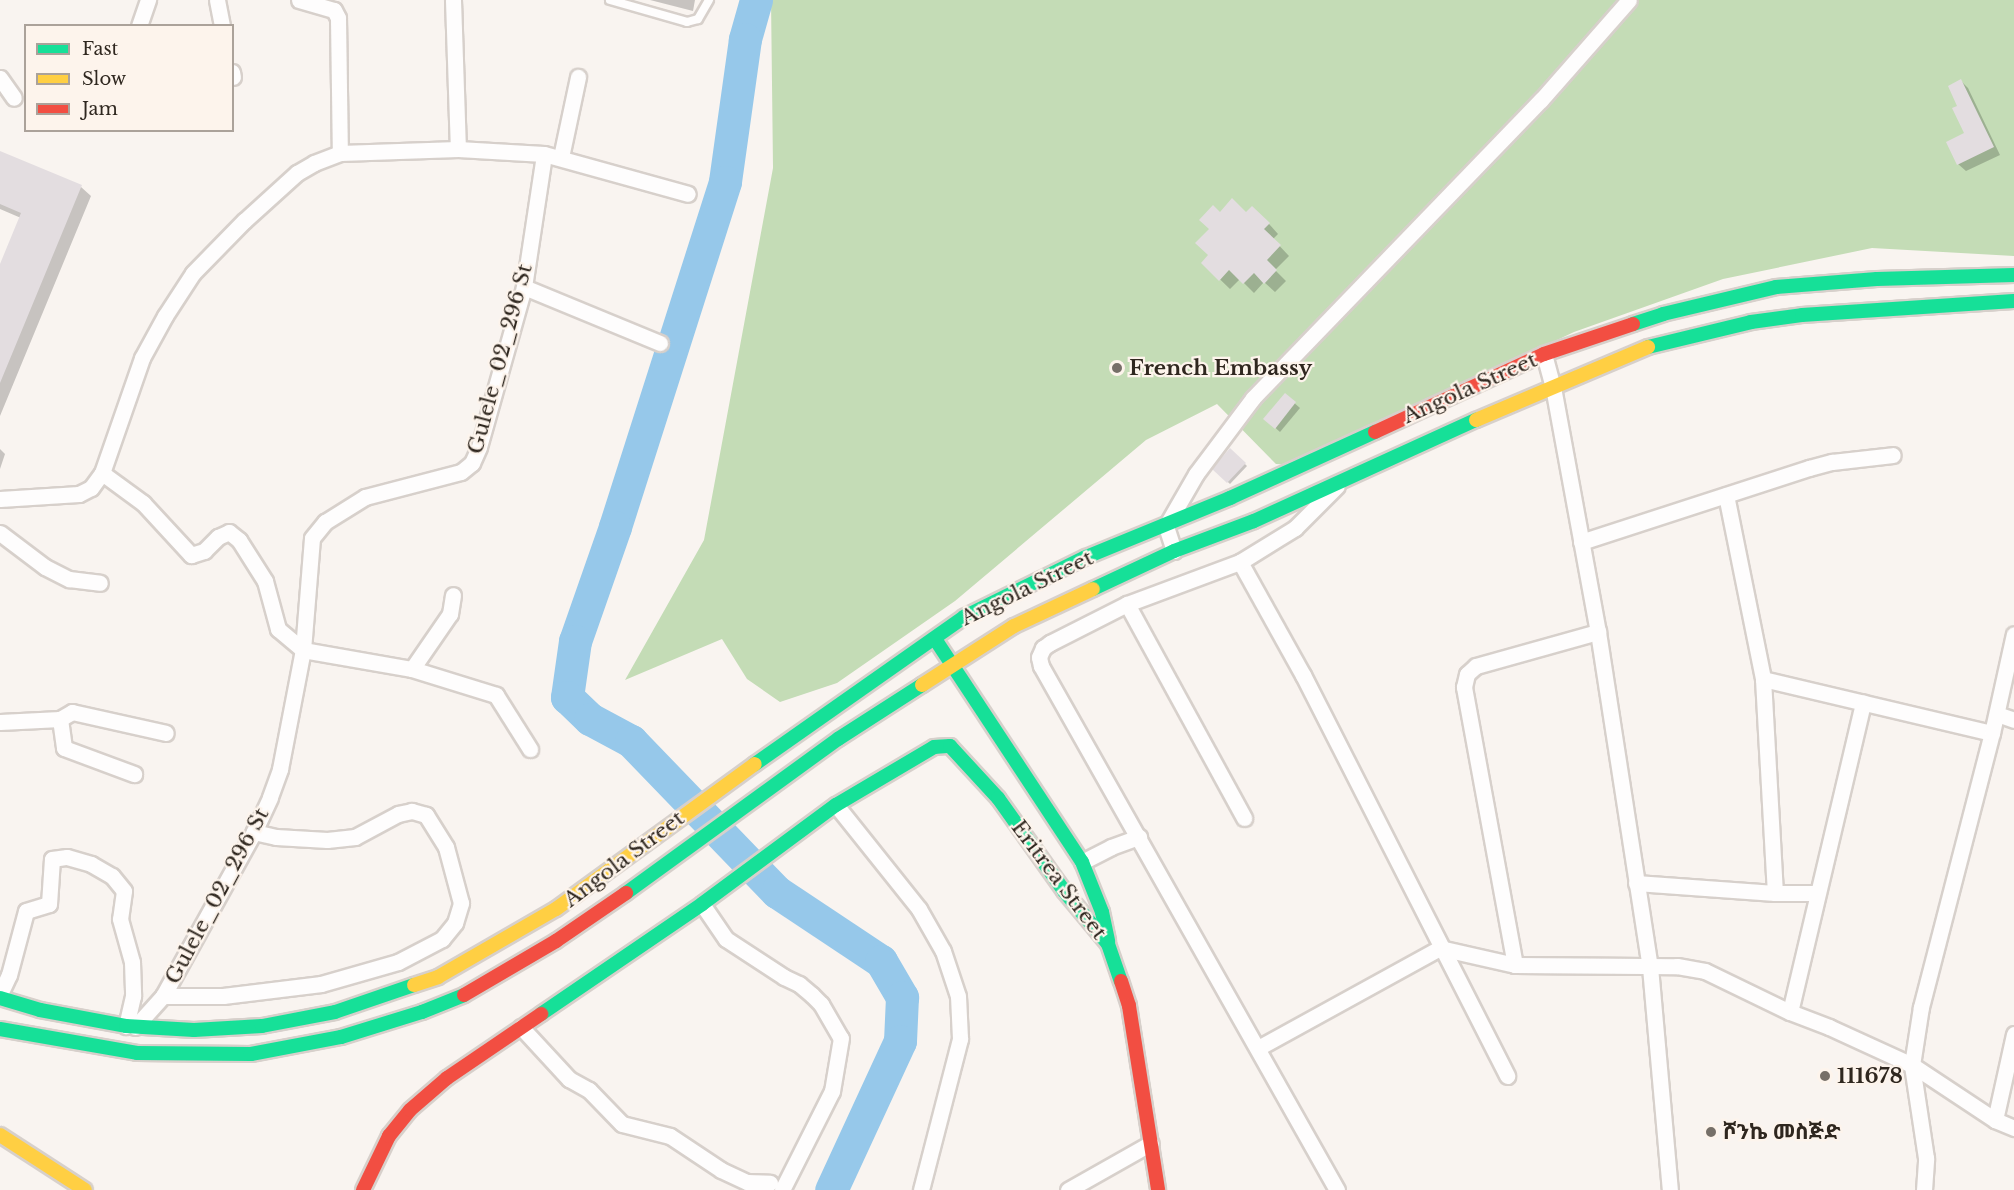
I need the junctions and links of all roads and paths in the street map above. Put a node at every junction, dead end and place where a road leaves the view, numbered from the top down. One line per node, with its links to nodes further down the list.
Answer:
1 (148, 0): 8 (street)
2 (217, 0): 9 (street)
3 (298, 0): 14 (street)
4 (453, 0): 13 (street)
5 (610, 0): 6 (lane)
6 (709, 0)
7 (1629, 0): 29 (street)
8 (140, 24)
9 (222, 24)
10 (578, 76): 16 (street)
11 (0, 78): 12 (street)
12 (14, 98)
13 (458, 149): 14 (street); 15 (street)
14 (340, 153): 25 (street)
15 (544, 154): 16 (street); 19 (street, Gulele_02_296 St)
16 (561, 157): 17 (street)
17 (688, 194)
18 (2014, 275): 22 (main road, Angola Street)
19 (524, 286): 21 (street); 40 (street, Gulele_02_296 St)
20 (2014, 301): 23 (main road)
21 (660, 343)
22 (1544, 354): 23 (street); 29 (main road, Angola Street)
23 (1553, 387): 26 (main road); 31 (street)
24 (1893, 455): 27 (street)
25 (102, 473): 28 (street); 40 (street)
26 (1344, 480): 32 (main road); 33 (street)
27 (1725, 495): 31 (street); 43 (street)
28 (0, 499)
29 (1166, 526): 32 (street); 39 (main road, Angola Street)
30 (0, 532): 34 (street)
31 (1581, 542): 37 (street)
32 (1174, 551): 41 (main road)
33 (1240, 562): 36 (street); 63 (street)
34 (100, 583)
35 (453, 595): 42 (street)
36 (1126, 604): 54 (street); 56 (street)
37 (1598, 632): 58 (street); 64 (street)
38 (2014, 634): 45 (street)
39 (935, 639): 41 (main road); 69 (main road, Angola Street)
40 (303, 650): 42 (street); 55 (street, Gulele_02_296 St)
41 (951, 668): 57 (main road); 71 (main road)
42 (412, 669): 51 (street)
43 (1764, 679): 44 (street); 59 (street)
44 (1863, 702): 50 (street); 60 (street)
45 (1997, 714): 47 (street); 50 (street)
46 (60, 719): 48 (street); 49 (street); 52 (street)
47 (2014, 720)
48 (0, 722)
49 (166, 733)
50 (1992, 733): 74 (street)
51 (530, 749)
52 (134, 774)
53 (836, 805): 61 (main road); 62 (main road, Eritrea Street); 83 (street)
54 (1244, 818)
55 (254, 832): 67 (street, Gulele_02_296 St); 67 (street)
56 (1138, 837): 57 (street); 73 (street)
57 (1082, 862): 62 (main road)
58 (1636, 883): 59 (street); 65 (street)
59 (1775, 893): 60 (street)
60 (1816, 893): 68 (street)
61 (702, 904): 70 (main road); 80 (street)
62 (1108, 944): 79 (main road, Eritrea Street)
63 (1440, 948): 64 (street); 73 (street); 75 (street)
64 (1515, 965): 65 (street)
65 (1650, 967): 68 (street); 87 (street)
66 (0, 996): 69 (main road, Angola Street); 69 (street)
67 (163, 996): 69 (street, Gulele_02_296 St)
68 (1790, 1012): 74 (street)
69 (130, 1027)
70 (521, 1027): 80 (street); 82 (main road)
71 (0, 1029)
72 (2014, 1034): 76 (street)
73 (1258, 1048): 86 (street)
74 (1912, 1065): 76 (street); 88 (street)
75 (1507, 1076)
76 (1995, 1120): 77 (street)
77 (2014, 1128)
78 (0, 1135): 81 (main road)
79 (1151, 1143): 84 (street); 85 (main road, Eritrea Street)
80 (776, 1186)
81 (85, 1190)
82 (363, 1190)
83 (921, 1190)
84 (1068, 1190)
85 (1158, 1190)
86 (1337, 1190)
87 (1670, 1190)
88 (1924, 1190)

